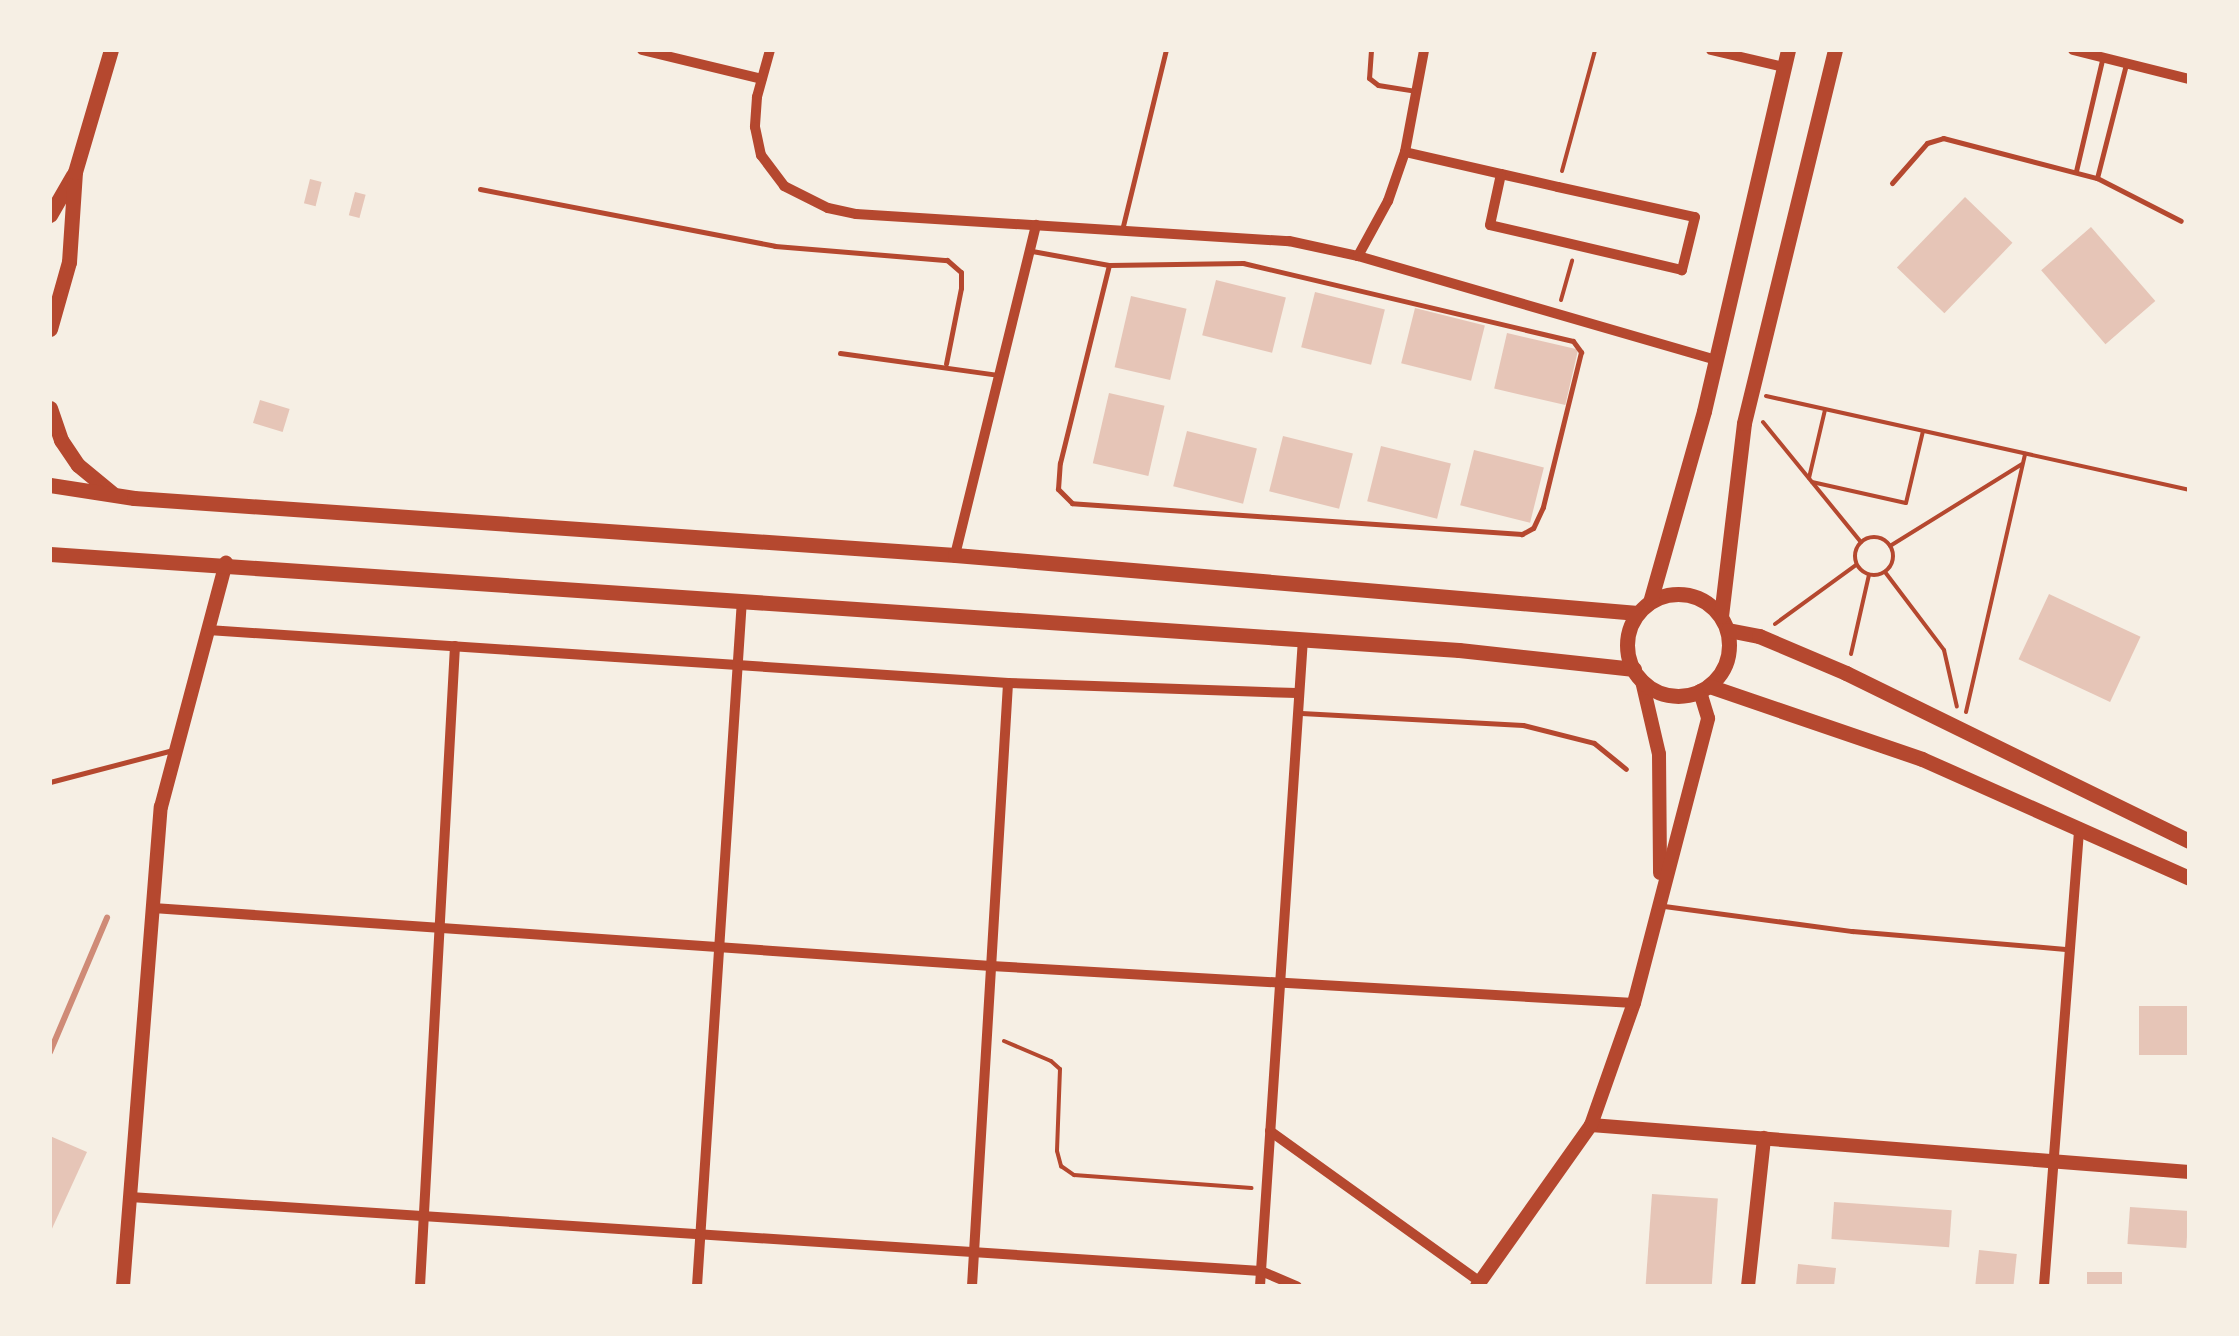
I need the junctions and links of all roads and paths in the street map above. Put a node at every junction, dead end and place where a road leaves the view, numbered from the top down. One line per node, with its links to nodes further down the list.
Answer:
1 (110, 50): 19 (main road)
2 (642, 50): 15 (street)
3 (770, 50): 15 (street)
4 (1166, 50): 29 (lane)
5 (1371, 50): 17 (lane)
6 (1424, 50): 17 (street)
7 (1595, 50): 24 (path)
8 (1711, 50): 14 (street)
9 (1788, 50): 14 (main road)
10 (1835, 50): 40 (main road)
11 (2073, 50): 12 (street)
12 (2102, 57): 13 (street); 20 (lane)
13 (2126, 63): 16 (street); 22 (lane)
14 (1784, 68): 37 (main road)
15 (762, 79): 28 (street)
16 (2189, 79)
17 (1416, 92): 18 (street)
18 (1405, 152): 21 (street); 32 (street)
19 (75, 172): 26 (main road); 35 (main road)
20 (2075, 172): 22 (lane); 23 (lane)
21 (1501, 174): 24 (street); 30 (street)
22 (2097, 178): 27 (lane)
23 (1892, 183)
24 (1558, 186): 30 (street)
25 (480, 189): 38 (lane)
26 (50, 215)
27 (2181, 221)
28 (1036, 225): 29 (street); 31 (street)
29 (1122, 230): 32 (street)
30 (1576, 245): 34 (path)
31 (1030, 250): 33 (lane); 39 (street)
32 (1358, 256): 34 (street)
33 (1109, 265): 33 (lane)
34 (1557, 314): 37 (street)
35 (50, 329)
36 (840, 353): 38 (lane)
37 (1716, 360): 59 (main road)
38 (946, 364): 39 (lane)
39 (999, 375): 53 (street)
40 (1750, 399): 42 (path); 46 (path); 60 (main road)
41 (50, 408): 49 (main road)
42 (1825, 409): 43 (path); 46 (path)
43 (1924, 431): 44 (path); 46 (path)
44 (2025, 454): 45 (path); 48 (path)
45 (2023, 463): 51 (path); 72 (path)
46 (1810, 480): 50 (path)
47 (50, 485): 49 (main road)
48 (2189, 490)
49 (115, 496): 53 (main road)
50 (1861, 542): 51 (path); 55 (path)
51 (1890, 546): 56 (path)
52 (50, 554): 54 (main road)
53 (955, 555): 59 (main road)
54 (226, 563): 58 (main road); 61 (street)
55 (1856, 565): 57 (path); 62 (path)
56 (1884, 572): 57 (path); 72 (path)
57 (1869, 575): 66 (path)
58 (742, 600): 63 (main road); 65 (street)
59 (1644, 608): 60 (main road); 67 (main road)
60 (1724, 623): 62 (main road); 69 (main road)
61 (208, 630): 64 (street); 73 (street)
62 (1759, 636): 66 (main road)
63 (1304, 639): 67 (main road); 70 (street)
64 (455, 646): 65 (street); 81 (street)
65 (736, 664): 68 (street); 82 (street)
66 (1846, 673): 72 (main road)
67 (1638, 675): 69 (main road); 79 (street)
68 (1008, 683): 70 (street); 84 (street)
69 (1704, 688): 76 (main road); 79 (street)
70 (1297, 693): 71 (street)
71 (1296, 713): 74 (lane); 85 (street)
72 (1962, 731): 77 (main road)
73 (176, 750): 75 (lane); 80 (street)
74 (1626, 770)
75 (50, 782)
76 (2079, 827): 78 (main road); 83 (street)
77 (2189, 841)
78 (2189, 878)
79 (1659, 898): 83 (lane); 86 (street)
80 (153, 908): 81 (street); 94 (street)
81 (439, 928): 82 (street); 95 (street)
82 (718, 947): 84 (street); 96 (street)
83 (2068, 949): 91 (street)
84 (992, 966): 85 (street); 87 (street)
85 (1280, 984): 86 (street); 89 (street)
86 (1634, 1003): 88 (street)
87 (988, 1035): 93 (path); 97 (street)
88 (1591, 1125): 90 (street); 99 (street)
89 (1270, 1131): 93 (street); 99 (street)
90 (1764, 1138): 91 (street); 106 (street)
91 (2055, 1161): 92 (street); 107 (street)
92 (2189, 1172)
93 (1266, 1189): 98 (street)
94 (130, 1197): 95 (street); 100 (street)
95 (423, 1216): 96 (street); 101 (street)
96 (700, 1234): 97 (street); 102 (street)
97 (974, 1252): 98 (street); 103 (street)
98 (1261, 1271): 104 (street); 105 (street)
99 (1479, 1284)
100 (123, 1286)
101 (420, 1286)
102 (697, 1286)
103 (972, 1286)
104 (1260, 1286)
105 (1297, 1286)
106 (1748, 1286)
107 (2044, 1286)

